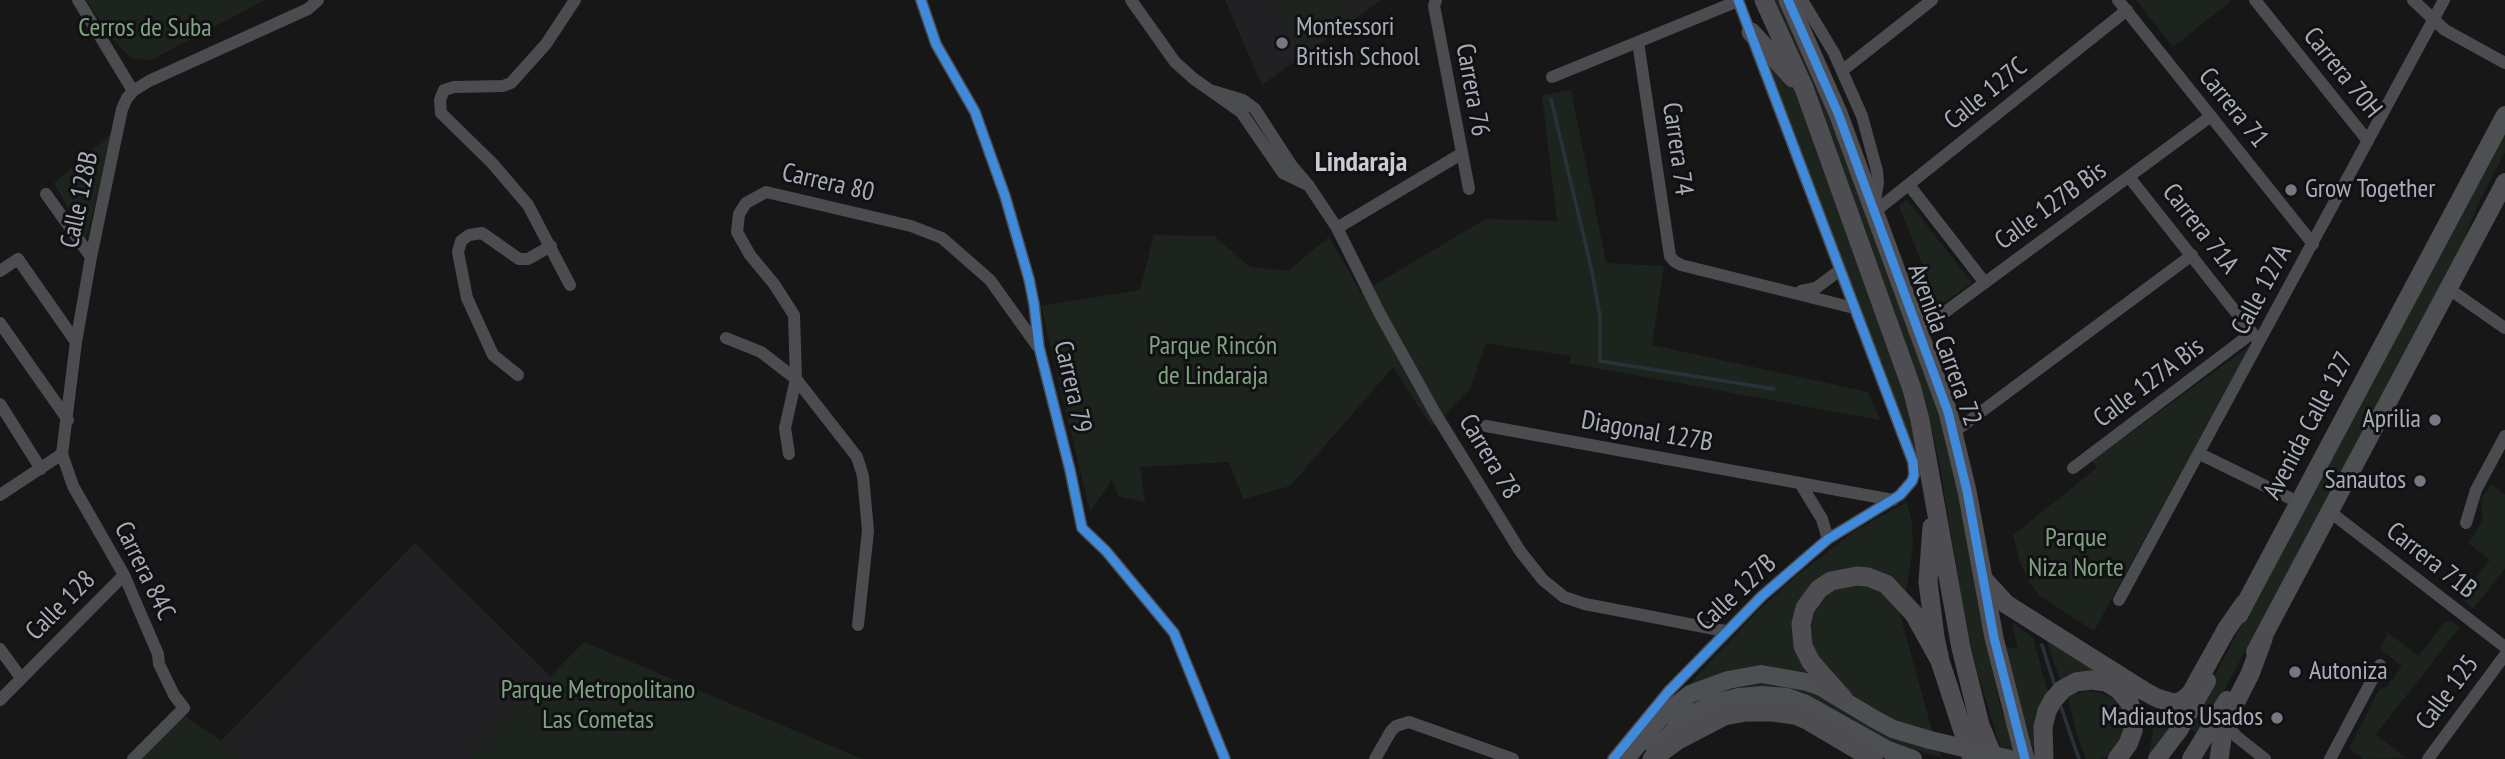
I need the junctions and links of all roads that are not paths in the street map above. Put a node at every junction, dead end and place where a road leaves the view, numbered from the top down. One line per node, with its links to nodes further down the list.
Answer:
1 (78, 0): 23 (street)
2 (318, 0): 23 (street)
3 (575, 0): 36 (street)
4 (921, 0): 52 (street, Carrera 79)
5 (1131, 0): 34 (street, Carrera 78)
6 (1436, 0): 27 (street, Carrera 76)
7 (1765, 0): 22 (highway, Avenida Carrera 72)
8 (1788, 0): 33 (highway, Avenida Carrera 72)
9 (1802, 0): 20 (street, Avenida Carrera 72)
10 (1932, 0): 20 (street)
11 (2255, 0): 26 (street, Carrera 70H)
12 (2413, 0): 16 (street)
13 (2444, 0): 16 (street, Calle 127A)
14 (1738, 1): 17 (street); 18 (street)
15 (2123, 5): 25 (street, Carrera 71); 30 (street, Calle 127C)
16 (2433, 20): 19 (street); 26 (street, Calle 127A)
17 (1751, 32): 22 (highway); 39 (street)
18 (1638, 42): 21 (street); 44 (street, Carrera 74)
19 (2505, 63)
20 (1843, 70): 33 (street, Avenida Carrera 72)
21 (1552, 77)
22 (1804, 88): 67 (highway, Avenida Carrera 72)
23 (132, 91): 38 (street, Calle 128B)
24 (2505, 115): 69 (main road, Avenida Calle 127)
25 (2211, 116): 28 (street, Calle 127B Bis); 35 (street, Carrera 71)
26 (2368, 141): 35 (street, Calle 127A)
27 (1461, 154): 31 (street, Carrera 76); 34 (street)
28 (2129, 177): 37 (street, Carrera 71A); 41 (street, Calle 127B Bis)
29 (2505, 182): 43 (main road)
30 (1909, 185): 33 (street, Calle 127C); 41 (street)
31 (1469, 189)
32 (46, 194): 38 (street)
33 (1874, 213): 48 (highway, Avenida Carrera 72)
34 (1337, 228): 78 (street, Carrera 78)
35 (2313, 244): 50 (street, Calle 127A)
36 (551, 246): 42 (street); 53 (street)
37 (2192, 255): 50 (street, Carrera 71A); 58 (street)
38 (91, 257): 51 (street, Calle 128B)
39 (1840, 270): 44 (street); 45 (street)
40 (0, 271): 51 (street)
41 (1985, 283): 48 (street, Calle 127B Bis)
42 (570, 285)
43 (2449, 289): 47 (street); 70 (main road)
44 (1797, 292): 45 (street)
45 (1854, 308): 68 (street, Calle 127B)
46 (0, 323): 56 (street)
47 (2505, 328)
48 (1918, 332): 58 (highway, Avenida Carrera 72)
49 (726, 338): 54 (street)
50 (2256, 338): 62 (street, Calle 127A); 63 (street, Calle 127A Bis)
51 (76, 342): 56 (street, Calle 128B)
52 (1039, 347): 54 (street, Carrera 80); 91 (street, Carrera 79)
53 (518, 375)
54 (796, 379): 61 (street, Carrera 80); 77 (street)
55 (0, 404): 64 (street)
56 (68, 420): 60 (street, Calle 128B)
57 (1486, 426): 65 (street, Diagonal 127B)
58 (1954, 432): 74 (highway, Avenida Carrera 72)
59 (2505, 436): 71 (street)
60 (62, 454): 64 (street); 73 (street, Carrera 84C)
61 (789, 454)
62 (2200, 454): 69 (street); 75 (street, Calle 127A)
63 (2073, 468)
64 (41, 469): 66 (street)
65 (1800, 483): 68 (street, Diagonal 127B); 72 (street)
66 (0, 495)
67 (1934, 498): 83 (highway, Avenida Carrera 72); 89 (highway, Avenida Carrera 72)
68 (1893, 500): 72 (street, Calle 127B)
69 (2298, 502): 76 (main road, Avenida Calle 127)
70 (2329, 511): 79 (main road); 80 (street, Carrera 71B)
71 (2466, 523)
72 (1828, 539): 78 (street, Calle 127B)
73 (124, 575): 85 (street, Calle 128); 90 (street, Carrera 84C)
74 (1983, 578): 76 (highway); 103 (highway, Avenida Carrera 72)
75 (2119, 600)
76 (2244, 604): 106 (main road, Avenida Calle 127)
77 (858, 625)
78 (1726, 631): 94 (street, Calle 127B)
79 (2263, 639): 88 (highway); 107 (main road)
80 (2505, 647)
81 (0, 649): 85 (street)
82 (2505, 655): 111 (street, Calle 125)
83 (1940, 661): 86 (highway); 99 (highway, Avenida Carrera 72)
84 (2380, 665): 110 (street)
85 (21, 678): 87 (street, Calle 128)
86 (1843, 698): 95 (main road); 102 (main road, bridge)
87 (0, 700)
88 (2227, 718): 108 (highway); 109 (street)
89 (1980, 725): 100 (highway); 101 (highway, Avenida Carrera 72)
90 (133, 759)
91 (1224, 759)
92 (1375, 759): 93 (street)
93 (1513, 759)
94 (1613, 759)
95 (1626, 759)
96 (1650, 759): 97 (highway); 98 (main road)
97 (1872, 759)
98 (1913, 759)
99 (1972, 759)
100 (1989, 759)
101 (1994, 759)
102 (2010, 759)
103 (2025, 759)
104 (2044, 759): 105 (highway)
105 (2117, 759)
106 (2157, 759)
107 (2191, 759)
108 (2219, 759)
109 (2265, 759)
110 (2330, 759)
111 (2427, 759)

